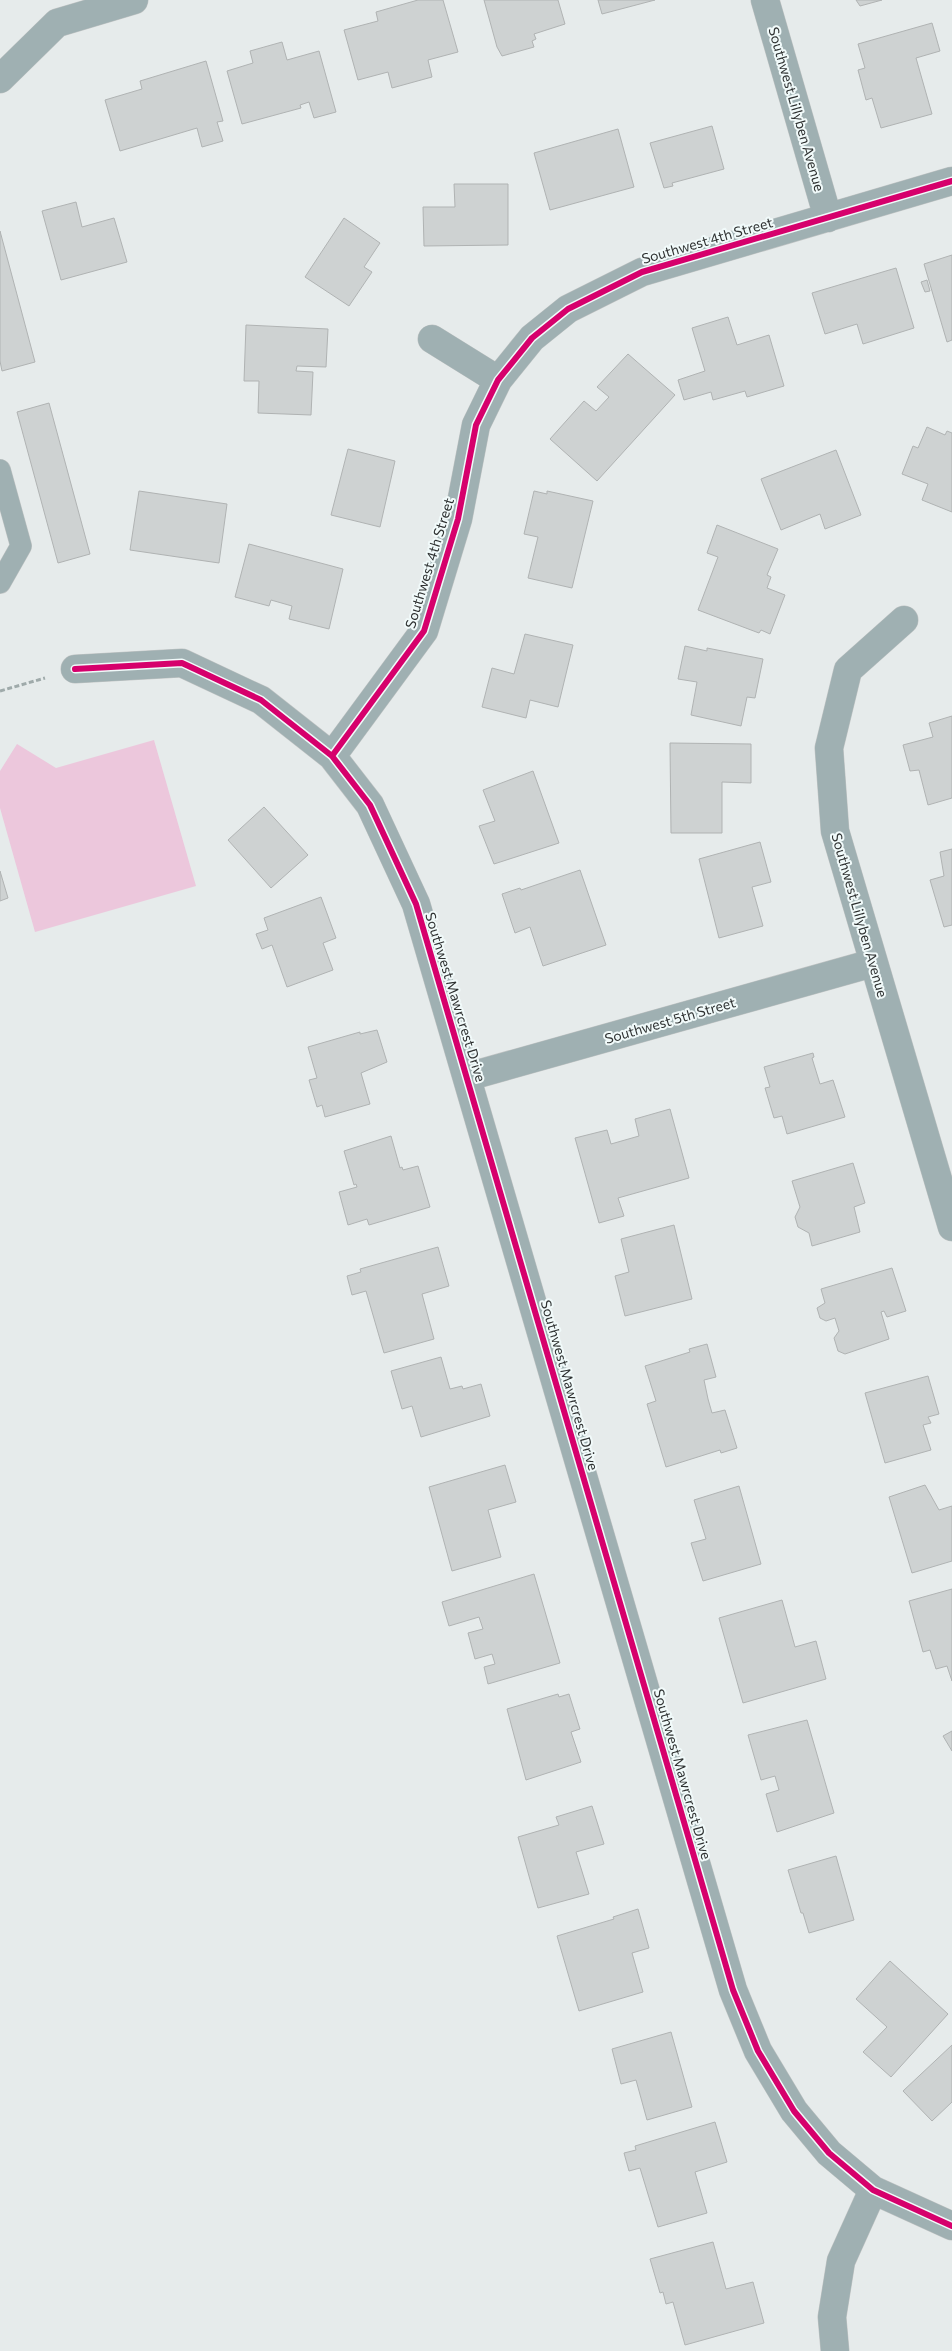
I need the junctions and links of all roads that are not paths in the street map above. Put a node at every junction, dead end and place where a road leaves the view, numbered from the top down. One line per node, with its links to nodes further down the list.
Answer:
1 (134, 0): 3 (street)
2 (765, 0): 5 (street, Southwest Lillyben Avenue)
3 (0, 79)
4 (952, 181): 5 (street, Southwest 4th Street)
5 (828, 218): 7 (street, Southwest 4th Street)
6 (432, 339): 7 (street)
7 (498, 380): 12 (street, Southwest 4th Street)
8 (0, 470): 9 (lane)
9 (0, 583)
10 (904, 620): 13 (street, Southwest Lillyben Avenue)
11 (75, 669): 12 (street, Southwest Mawrcrest Drive)
12 (332, 756): 14 (street, Southwest Mawrcrest Drive)
13 (873, 963): 14 (street, Southwest 5th Street); 15 (street, Southwest Lillyben Avenue)
14 (468, 1077): 16 (street, Southwest Mawrcrest Drive)
15 (952, 1226)
16 (873, 2190): 17 (street, Southwest Mawrcrest Drive); 18 (street)
17 (952, 2226)
18 (835, 2351)

